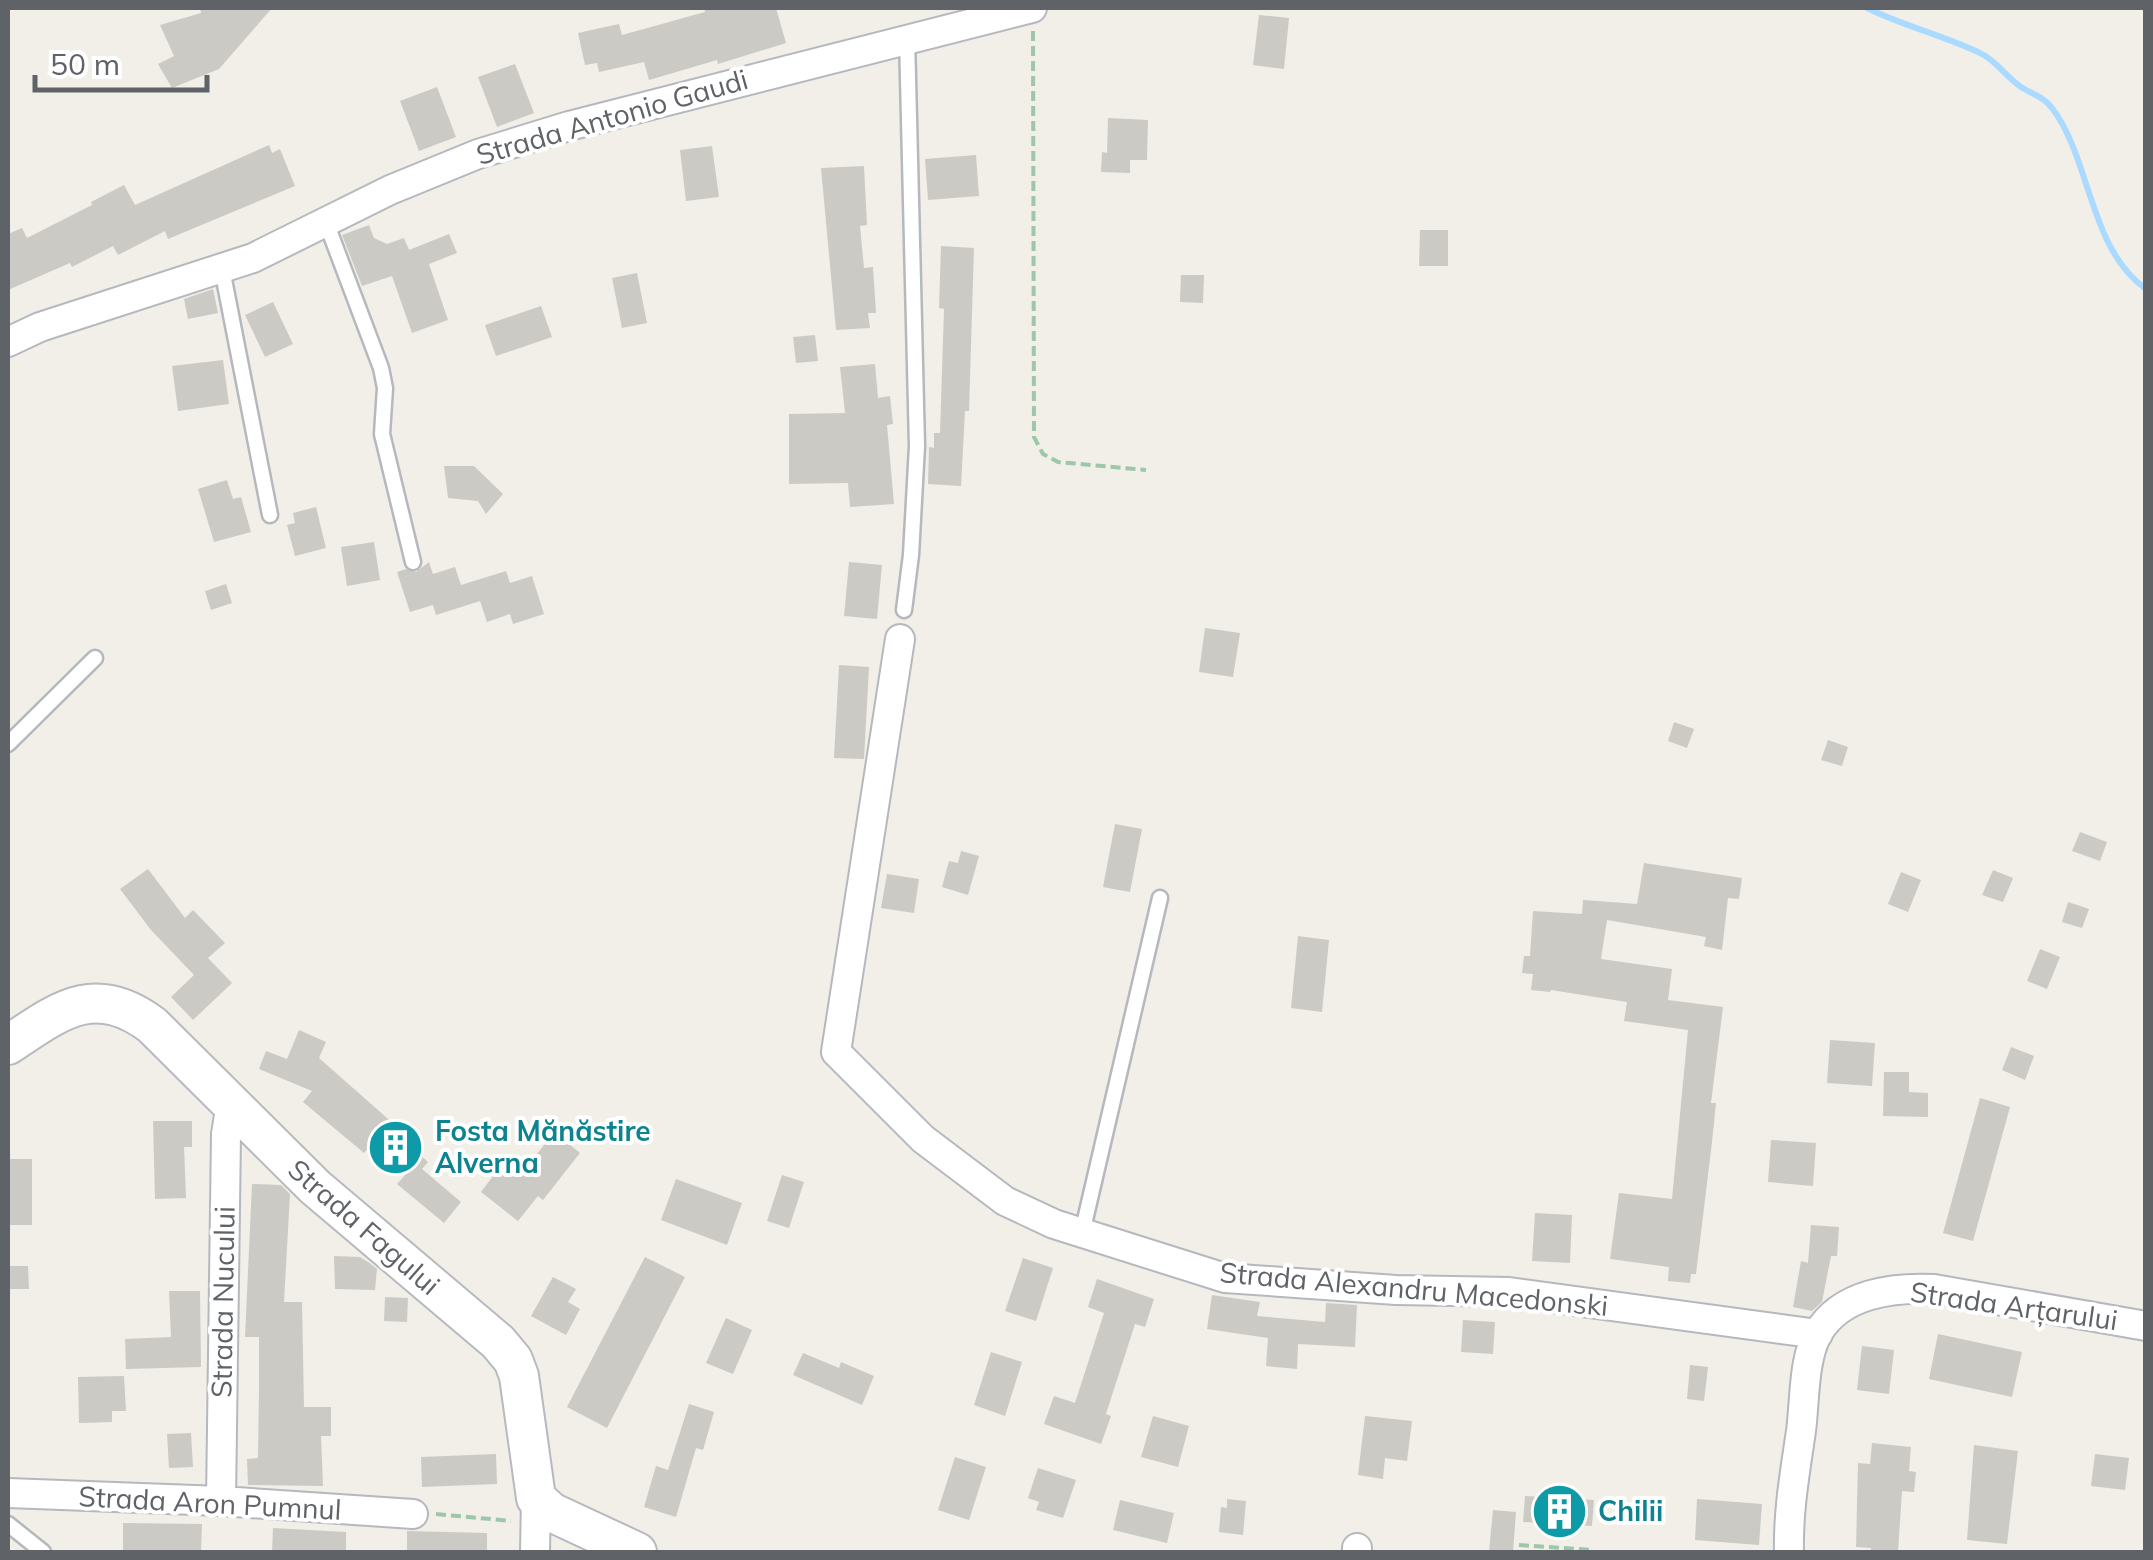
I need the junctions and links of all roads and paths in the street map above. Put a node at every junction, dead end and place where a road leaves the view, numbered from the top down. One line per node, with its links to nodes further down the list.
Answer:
1 (1033, 17): 2 (street, Strada Antonio Gaudi); 6 (path)
2 (907, 37): 3 (street, Strada Antonio Gaudi); 9 (lane)
3 (326, 222): 4 (street, Strada Antonio Gaudi); 8 (lane)
4 (222, 268): 5 (street, Strada Antonio Gaudi); 7 (lane)
5 (8, 342)
6 (1146, 470)
7 (270, 515)
8 (413, 562)
9 (902, 624): 15 (street, Strada Alexandru Macedonski)
10 (95, 658): 11 (lane)
11 (8, 744)
12 (1160, 898): 15 (lane)
13 (8, 1045): 14 (street, Strada Fagului)
14 (231, 1103): 19 (street, Strada Fagului); 20 (street, Strada Nucului)
15 (1082, 1233): 17 (street, Strada Alexandru Macedonski)
16 (2146, 1326): 17 (street, Strada Arțarului)
17 (1818, 1334): 28 (street)
18 (8, 1493): 20 (street, Strada Aron Pumnul)
19 (536, 1498): 21 (path); 25 (street); 26 (street)
20 (222, 1501): 21 (street, Strada Aron Pumnul)
21 (413, 1514)
22 (8, 1524): 24 (lane)
23 (1519, 1544): 27 (path)
24 (42, 1552)
25 (535, 1552)
26 (637, 1552)
27 (1593, 1552)
28 (1789, 1552)

